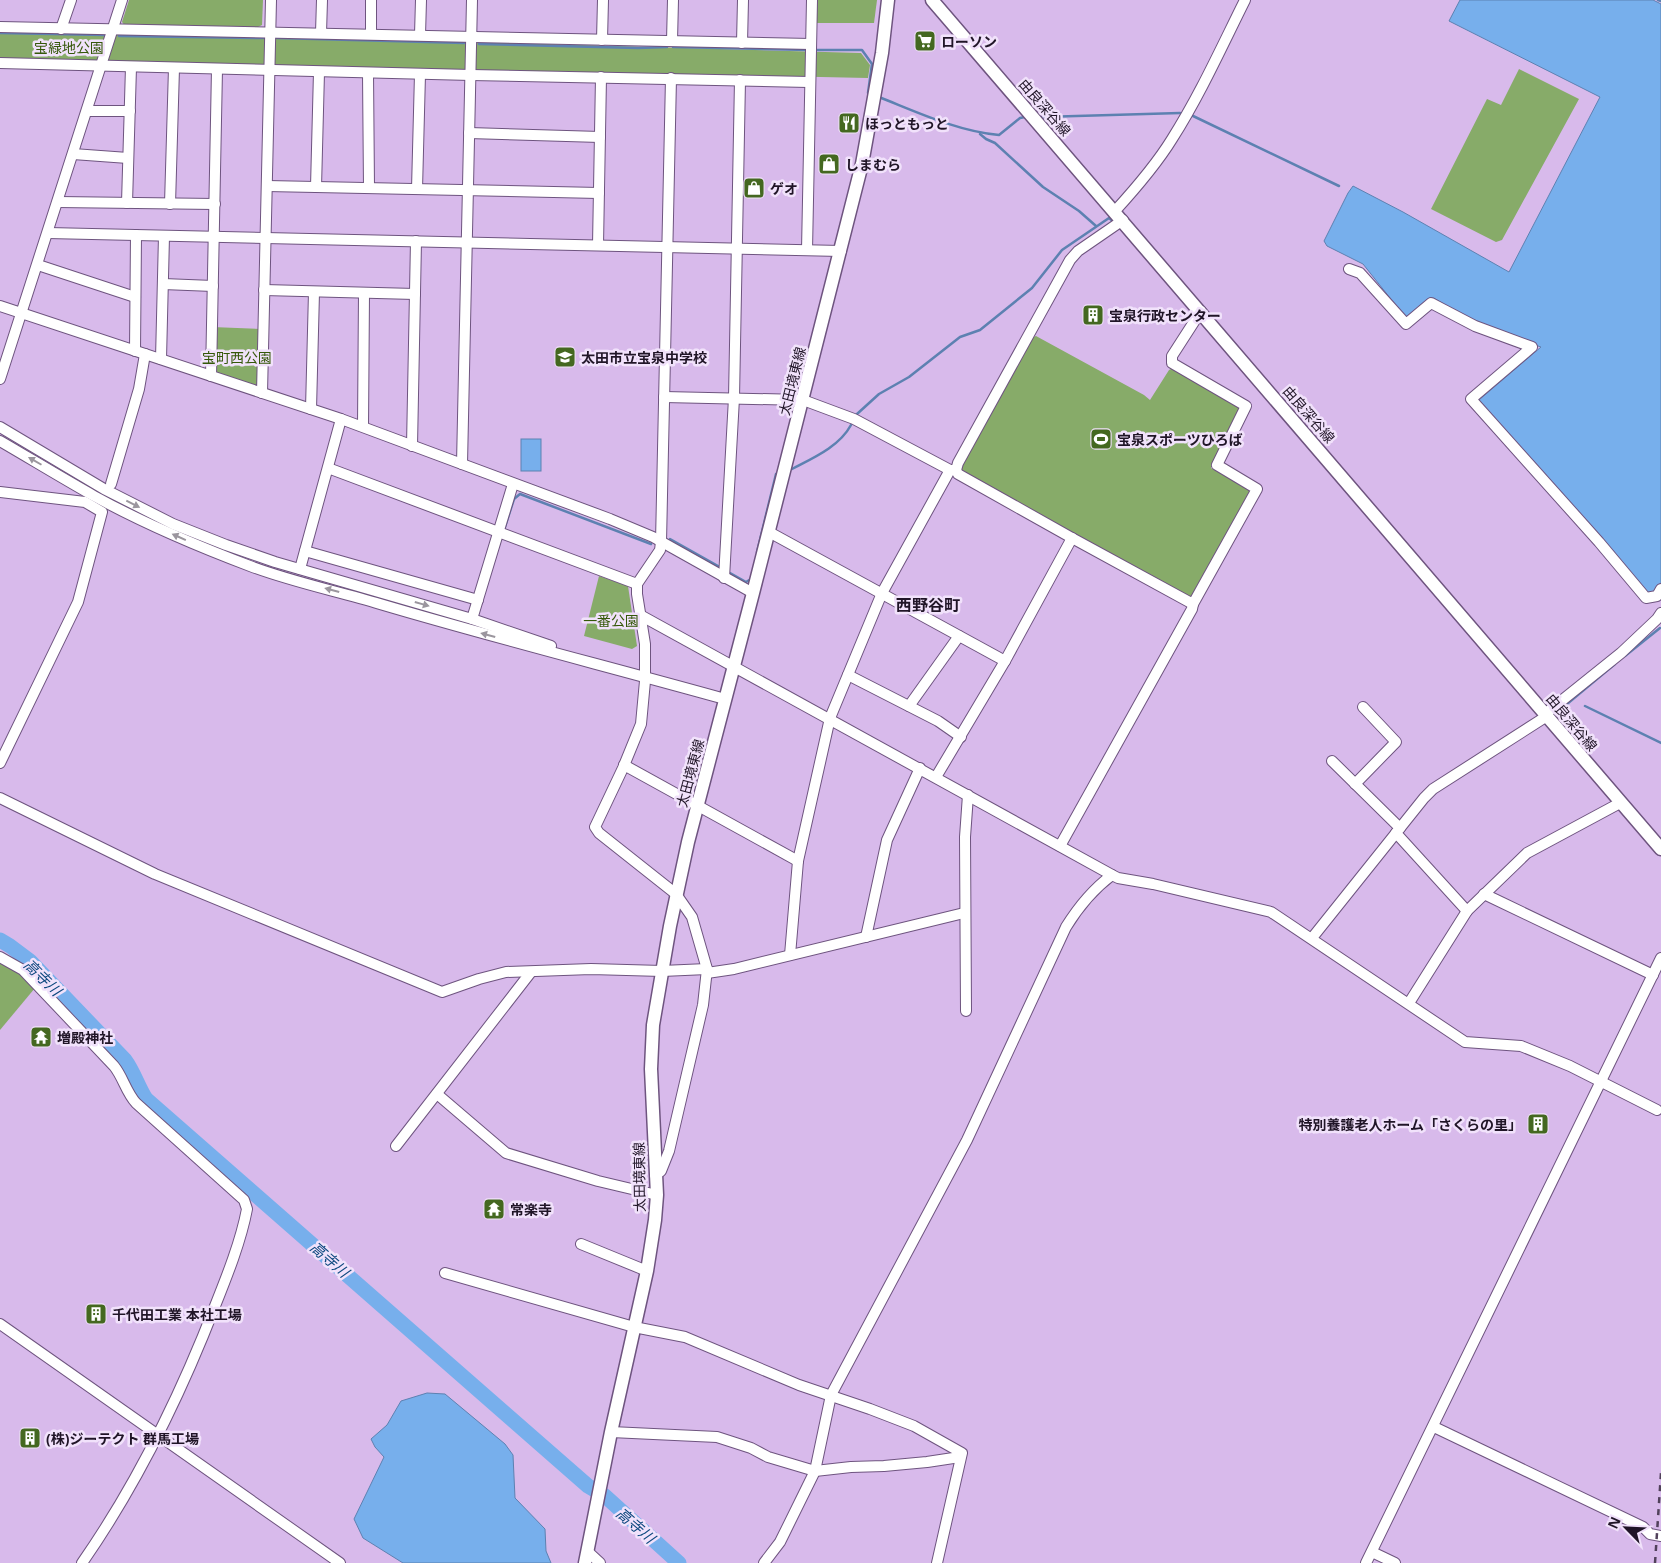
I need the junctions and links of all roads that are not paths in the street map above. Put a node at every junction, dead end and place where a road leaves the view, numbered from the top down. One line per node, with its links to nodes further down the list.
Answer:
1 (71, 0): 16 (street)
2 (122, 0): 17 (street)
3 (271, 0): 18 (street)
4 (322, 0): 19 (street)
5 (371, 0): 20 (street)
6 (421, 0): 21 (street)
7 (472, 0): 22 (street)
8 (603, 0): 23 (street)
9 (673, 0): 24 (street)
10 (743, 0): 25 (street)
11 (812, 0): 26 (street)
12 (888, 0): 69 (main road, 太田境東線)
13 (932, 0): 57 (main road, 由良深谷線)
14 (1245, 0): 57 (street)
15 (0, 27): 16 (street)
16 (61, 29): 17 (street)
17 (113, 30): 18 (street); 28 (street)
18 (270, 32): 19 (street); 32 (street)
19 (321, 33): 20 (street)
20 (370, 34): 21 (street)
21 (420, 36): 22 (street)
22 (472, 36): 23 (street); 36 (street)
23 (602, 40): 24 (street)
24 (672, 41): 25 (street)
25 (742, 42): 26 (street)
26 (811, 44): 40 (street)
27 (0, 63): 28 (street)
28 (102, 65): 29 (street); 41 (street)
29 (131, 67): 30 (street); 42 (street)
30 (174, 68): 31 (street); 55 (street)
31 (217, 69): 32 (street); 56 (street)
32 (268, 71): 33 (street); 47 (street)
33 (319, 72): 34 (street); 48 (street)
34 (368, 73): 35 (street); 49 (street)
35 (420, 74): 36 (street); 50 (street)
36 (471, 75): 37 (street); 43 (street)
37 (601, 77): 38 (street); 44 (street)
38 (671, 78): 39 (street); 66 (street)
39 (740, 80): 40 (street); 67 (street)
40 (810, 82): 68 (street)
41 (87, 111): 42 (street); 45 (street)
42 (130, 112): 46 (street)
43 (469, 133): 44 (street); 51 (street)
44 (600, 136): 52 (street)
45 (73, 154): 46 (street); 53 (street)
46 (128, 158): 54 (street)
47 (267, 186): 48 (street); 62 (street)
48 (316, 187): 49 (street)
49 (368, 188): 50 (street)
50 (416, 189): 51 (street)
51 (468, 190): 52 (street); 64 (street)
52 (599, 193): 65 (street)
53 (58, 202): 54 (street); 58 (street)
54 (127, 203): 55 (street)
55 (170, 204): 56 (street)
56 (215, 204): 61 (street)
57 (1119, 216): 80 (main road, 由良深谷線); 99 (street)
58 (48, 233): 59 (street); 70 (street)
59 (136, 235): 60 (street); 78 (street)
60 (164, 236): 61 (street); 72 (street)
61 (214, 237): 62 (street); 73 (street)
62 (265, 238): 63 (street); 74 (street)
63 (416, 241): 64 (street); 77 (street)
64 (467, 242): 65 (street); 97 (street)
65 (598, 245): 66 (street)
66 (667, 247): 67 (street); 88 (street)
67 (737, 248): 68 (street); 89 (street)
68 (807, 250): 69 (street)
69 (841, 251): 90 (main road, 太田境東線)
70 (38, 265): 78 (street); 81 (street)
71 (1349, 269): 111 (street)
72 (163, 284): 73 (street); 84 (street)
73 (213, 286): 85 (street)
74 (264, 290): 75 (street); 87 (street)
75 (314, 292): 76 (street); 91 (street)
76 (364, 293): 77 (street); 93 (street)
77 (414, 294): 96 (street)
78 (135, 297): 82 (street)
79 (0, 306): 81 (street)
80 (1201, 311): 115 (street); 127 (main road, 由良深谷線)
81 (22, 314): 82 (street); 86 (street)
82 (135, 350): 83 (street)
83 (145, 354): 84 (street); 100 (street)
84 (162, 359): 85 (street)
85 (211, 376): 87 (street)
86 (0, 380)
87 (262, 393): 91 (street)
88 (664, 398): 89 (street); 106 (street)
89 (734, 398): 90 (street); 109 (street)
90 (803, 400): 99 (street); 104 (main road, 太田境東線)
91 (312, 409): 92 (street)
92 (341, 419): 93 (street); 98 (street)
93 (363, 426): 96 (street)
94 (0, 427): 108 (street, one-way to 108)
95 (0, 441): 123 (street, one-way to 95)
96 (412, 446): 97 (street)
97 (462, 464): 101 (street)
98 (328, 468): 103 (street); 107 (street)
99 (954, 468): 105 (street); 113 (street)
100 (111, 484)
101 (513, 484): 103 (street); 106 (street)
102 (0, 492): 131 (street)
103 (498, 532): 110 (street); 114 (street)
104 (769, 532): 112 (main road, 太田境東線); 113 (street)
105 (1072, 538): 115 (street); 120 (street)
106 (661, 542): 109 (street); 110 (street)
107 (305, 551): 108 (street); 114 (street)
108 (300, 569): 118 (street, one-way to 118)
109 (724, 578): 112 (street)
110 (638, 584): 117 (street)
111 (1661, 588)
112 (754, 593): 121 (main road, 太田境東線)
113 (882, 593): 119 (street); 122 (street)
114 (478, 600): 118 (street)
115 (1193, 604): 141 (street)
116 (1661, 613): 127 (street)
117 (640, 615): 121 (street); 123 (street)
118 (472, 618): 123 (street)
119 (959, 636): 120 (street); 125 (street)
120 (1004, 661): 129 (street)
121 (734, 666): 124 (main road, 太田境東線); 128 (street)
122 (848, 675): 125 (street); 128 (street)
123 (641, 676): 124 (street); 132 (street)
124 (725, 698): 139 (main road, 太田境東線)
125 (909, 706): 129 (street)
126 (1363, 707): 135 (street)
127 (1546, 715): 138 (main road, 由良深谷線); 140 (street)
128 (830, 718): 133 (street); 143 (street)
129 (960, 738): 134 (street)
130 (1332, 761): 135 (street)
131 (0, 763)
132 (624, 765): 139 (street); 145 (street)
133 (920, 768): 134 (street); 149 (street)
134 (936, 778): 136 (street)
135 (1355, 784): 140 (street)
136 (968, 795): 141 (street); 148 (street)
137 (0, 798): 156 (street)
138 (1620, 803): 142 (main road, 由良深谷線); 146 (street)
139 (697, 805): 143 (street); 145 (main road, 太田境東線)
140 (1398, 831): 147 (street); 150 (street)
141 (1060, 846): 144 (street)
142 (1661, 849)
143 (798, 861): 151 (street)
144 (1112, 875): 150 (street); 171 (street)
145 (676, 894): 154 (main road, 太田境東線); 155 (street)
146 (1484, 894): 147 (street); 157 (street)
147 (1467, 911): 158 (street)
148 (964, 913): 149 (street); 159 (street)
149 (866, 937): 151 (street)
150 (1312, 938): 158 (street)
151 (790, 955): 155 (street)
152 (0, 957): 174 (street)
153 (1661, 958): 157 (street)
154 (662, 971): 155 (street); 156 (street); 164 (main road, 太田境東線)
155 (707, 971): 164 (street)
156 (531, 972): 161 (street)
157 (1653, 975): 160 (street)
158 (1409, 1003): 160 (street)
159 (966, 1011)
160 (1600, 1082): 162 (street); 172 (street)
161 (438, 1094): 163 (street); 165 (street)
162 (1657, 1110)
163 (396, 1146)
164 (655, 1175): 165 (main road, 太田境東線)
165 (657, 1195): 167 (main road, 太田境東線)
166 (581, 1244): 167 (street)
167 (647, 1272): 170 (main road, 太田境東線)
168 (445, 1273): 170 (street)
169 (0, 1324): 174 (street)
170 (634, 1327): 171 (street); 173 (main road, 太田境東線)
171 (831, 1395): 175 (street); 176 (street)
172 (1434, 1427): 177 (street); 178 (street)
173 (611, 1432): 176 (street); 179 (main road, 太田境東線)
174 (159, 1435): 180 (street); 181 (street)
175 (960, 1457): 176 (street); 184 (street)
176 (815, 1471): 183 (street)
177 (1661, 1536)
178 (1372, 1552): 185 (street); 186 (street)
179 (586, 1557): 182 (street)
180 (82, 1563)
181 (340, 1563)
182 (600, 1563)
183 (764, 1563)
184 (937, 1563)
185 (1366, 1563)
186 (1395, 1563)

